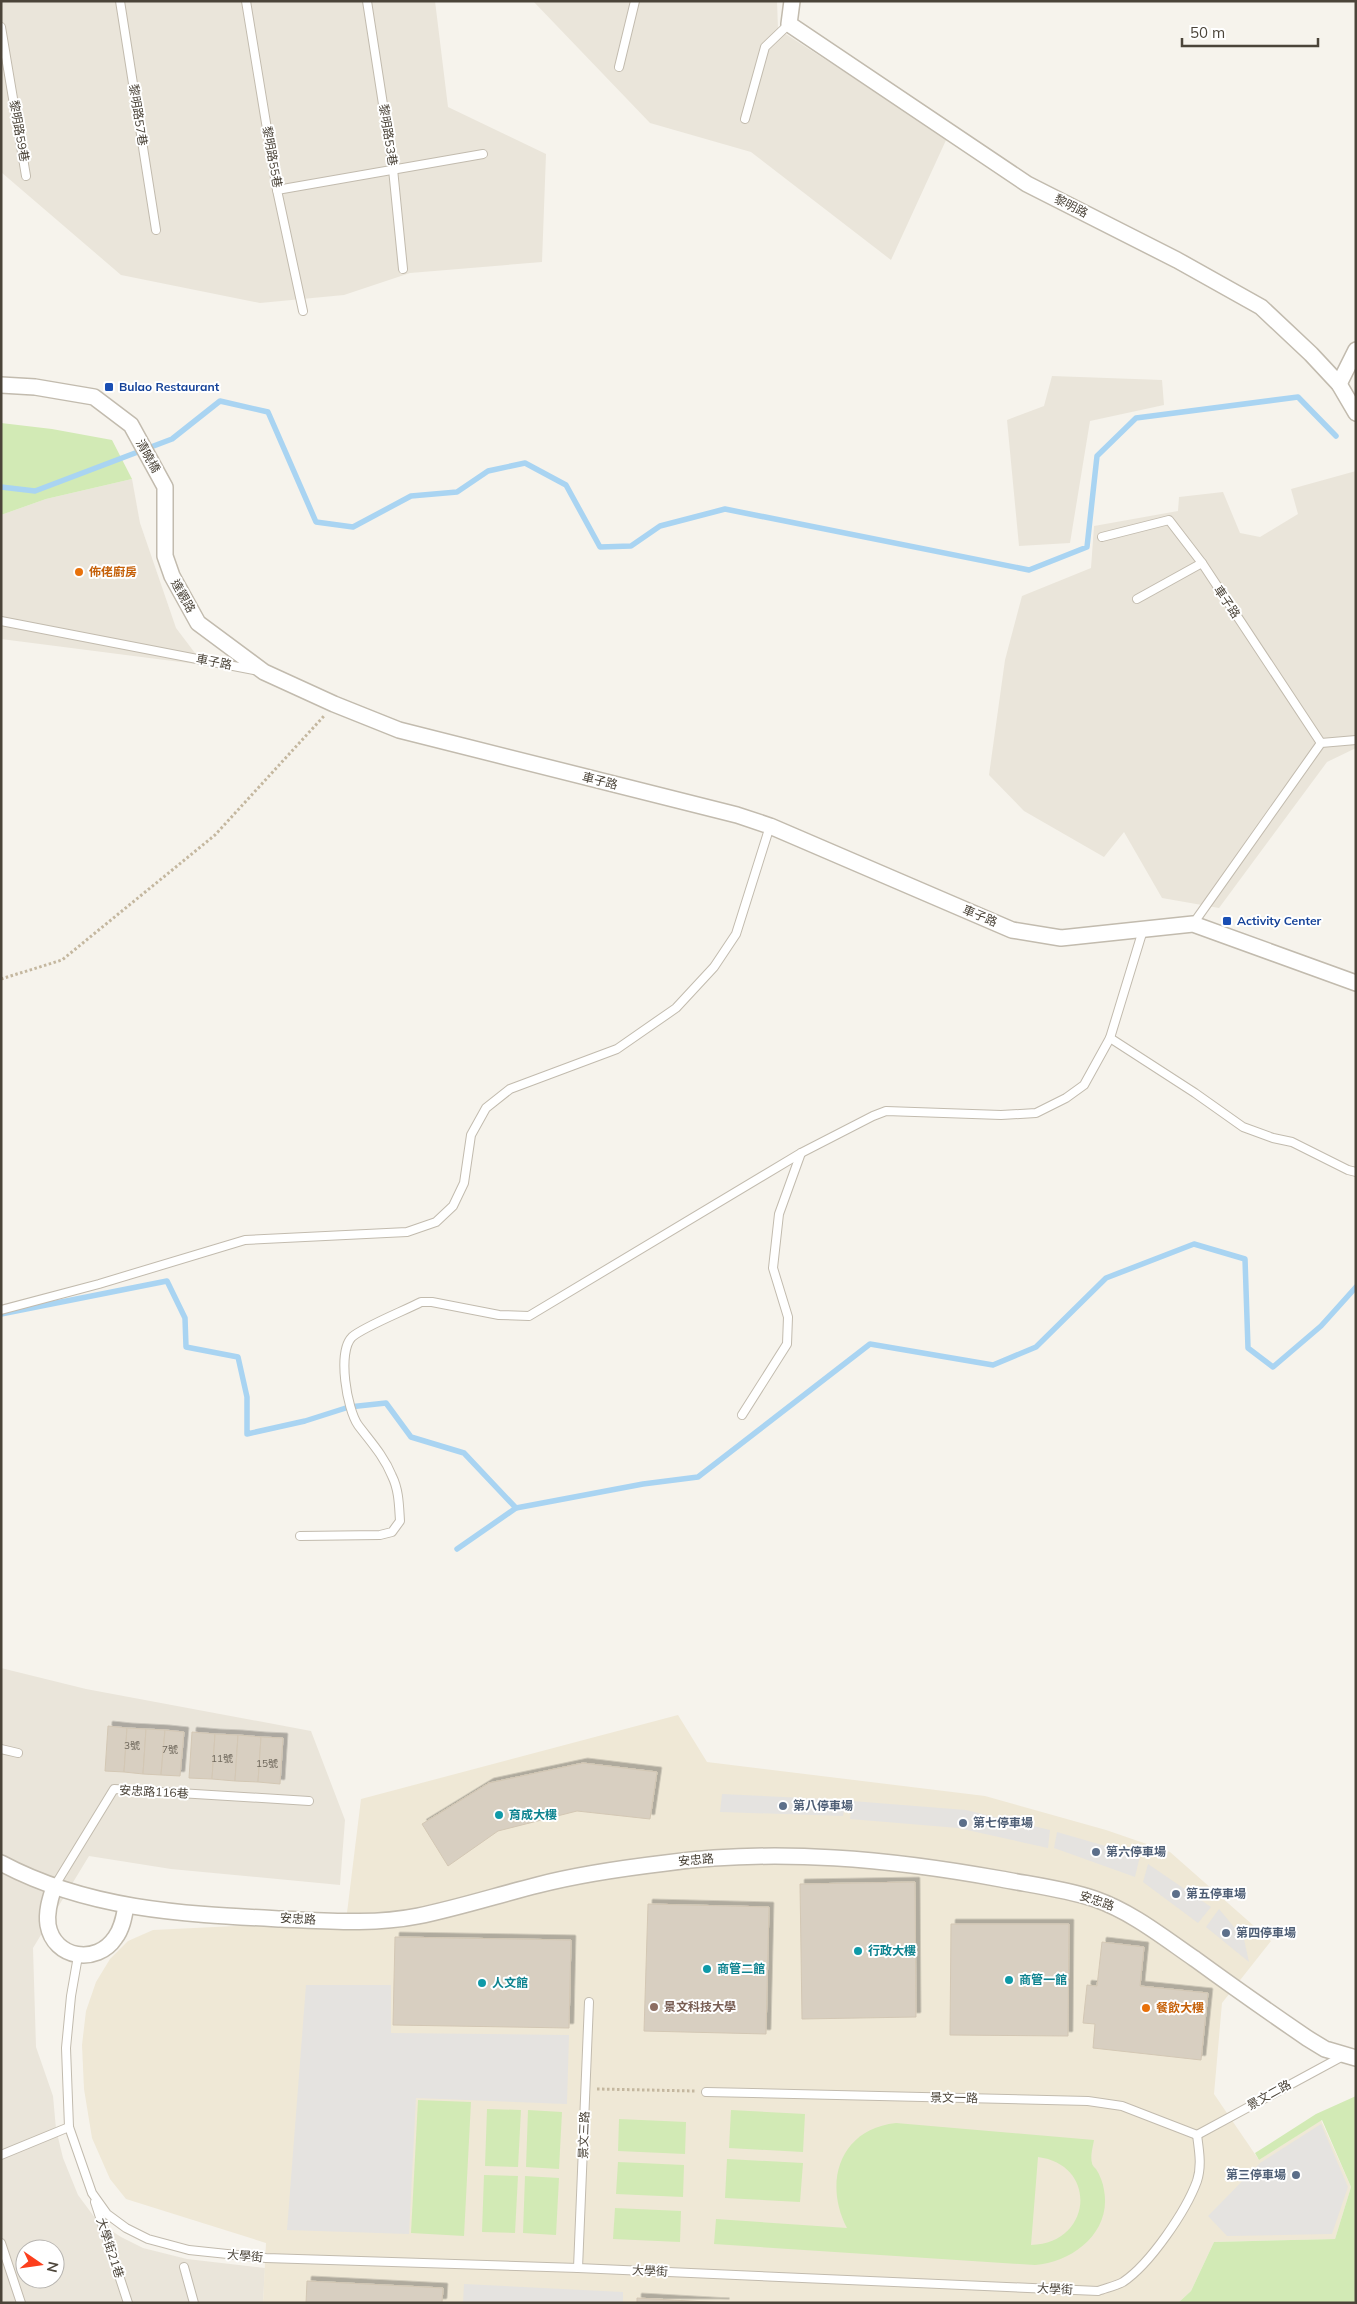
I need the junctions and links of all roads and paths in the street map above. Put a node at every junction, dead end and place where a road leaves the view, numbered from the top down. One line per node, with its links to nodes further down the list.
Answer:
1 (120, 1): 14 (lane, 黎明路57巷)
2 (246, 1): 13 (lane, 黎明路55巷)
3 (367, 1): 11 (lane, 黎明路53巷)
4 (635, 1): 8 (lane)
5 (792, 1): 6 (street)
6 (789, 24): 9 (lane); 18 (street, 黎明路)
7 (1, 27): 12 (lane, 黎明路59巷)
8 (619, 67)
9 (745, 119)
10 (483, 154): 11 (lane)
11 (393, 169): 13 (lane); 15 (lane, 黎明路53巷)
12 (26, 176)
13 (277, 190): 16 (lane, 黎明路55巷)
14 (156, 230)
15 (403, 269)
16 (304, 311)
17 (1356, 350): 18 (street)
18 (1339, 384): 20 (street, 黎明路)
19 (1, 385): 21 (street, 清曉橋)
20 (1356, 413)
21 (164, 487): 26 (street, 達觀路)
22 (1102, 537): 23 (lane, 車子路)
23 (1202, 563): 24 (lane); 29 (lane, 車子路)
24 (1137, 600)
25 (1, 621): 26 (lane, 車子路)
26 (264, 672): 27 (street, 車子路)
27 (334, 704): 30 (street, 車子路); 33 (path)
28 (1356, 740): 29 (lane)
29 (1321, 743): 31 (lane)
30 (770, 826): 32 (street, 車子路); 38 (lane)
31 (1193, 924): 32 (street, 車子路); 34 (street, 車子路)
32 (1143, 930): 35 (lane)
33 (1, 979)
34 (1356, 983)
35 (1110, 1038): 36 (lane); 37 (lane)
36 (801, 1153): 39 (lane); 40 (lane)
37 (1356, 1172)
38 (1, 1310)
39 (742, 1415)
40 (300, 1536)
41 (1, 1748): 42 (lane)
42 (18, 1753)
43 (309, 1801): 45 (lane, 安忠路116巷)
44 (1, 1863): 45 (street, 安忠路)
45 (54, 1887): 46 (street, 安忠路); 47 (street)
46 (126, 1906): 47 (street); 49 (street, 安忠路)
47 (78, 1956): 52 (lane, 大學街)
48 (589, 2002): 50 (lane, 景文三路)
49 (1350, 2057): 53 (lane, 景文二路)
50 (586, 2089): 51 (path); 58 (lane, 景文三路)
51 (706, 2092): 53 (lane, 景文一路)
52 (69, 2128): 54 (lane); 55 (lane, 大學街)
53 (1197, 2135): 58 (lane, 大學街)
54 (1, 2154)
55 (92, 2193): 58 (lane, 大學街); 60 (lane, 大學街21巷)
56 (1, 2243): 59 (lane)
57 (184, 2267): 61 (lane)
58 (578, 2268)
59 (21, 2303)
60 (128, 2303)
61 (194, 2303)

